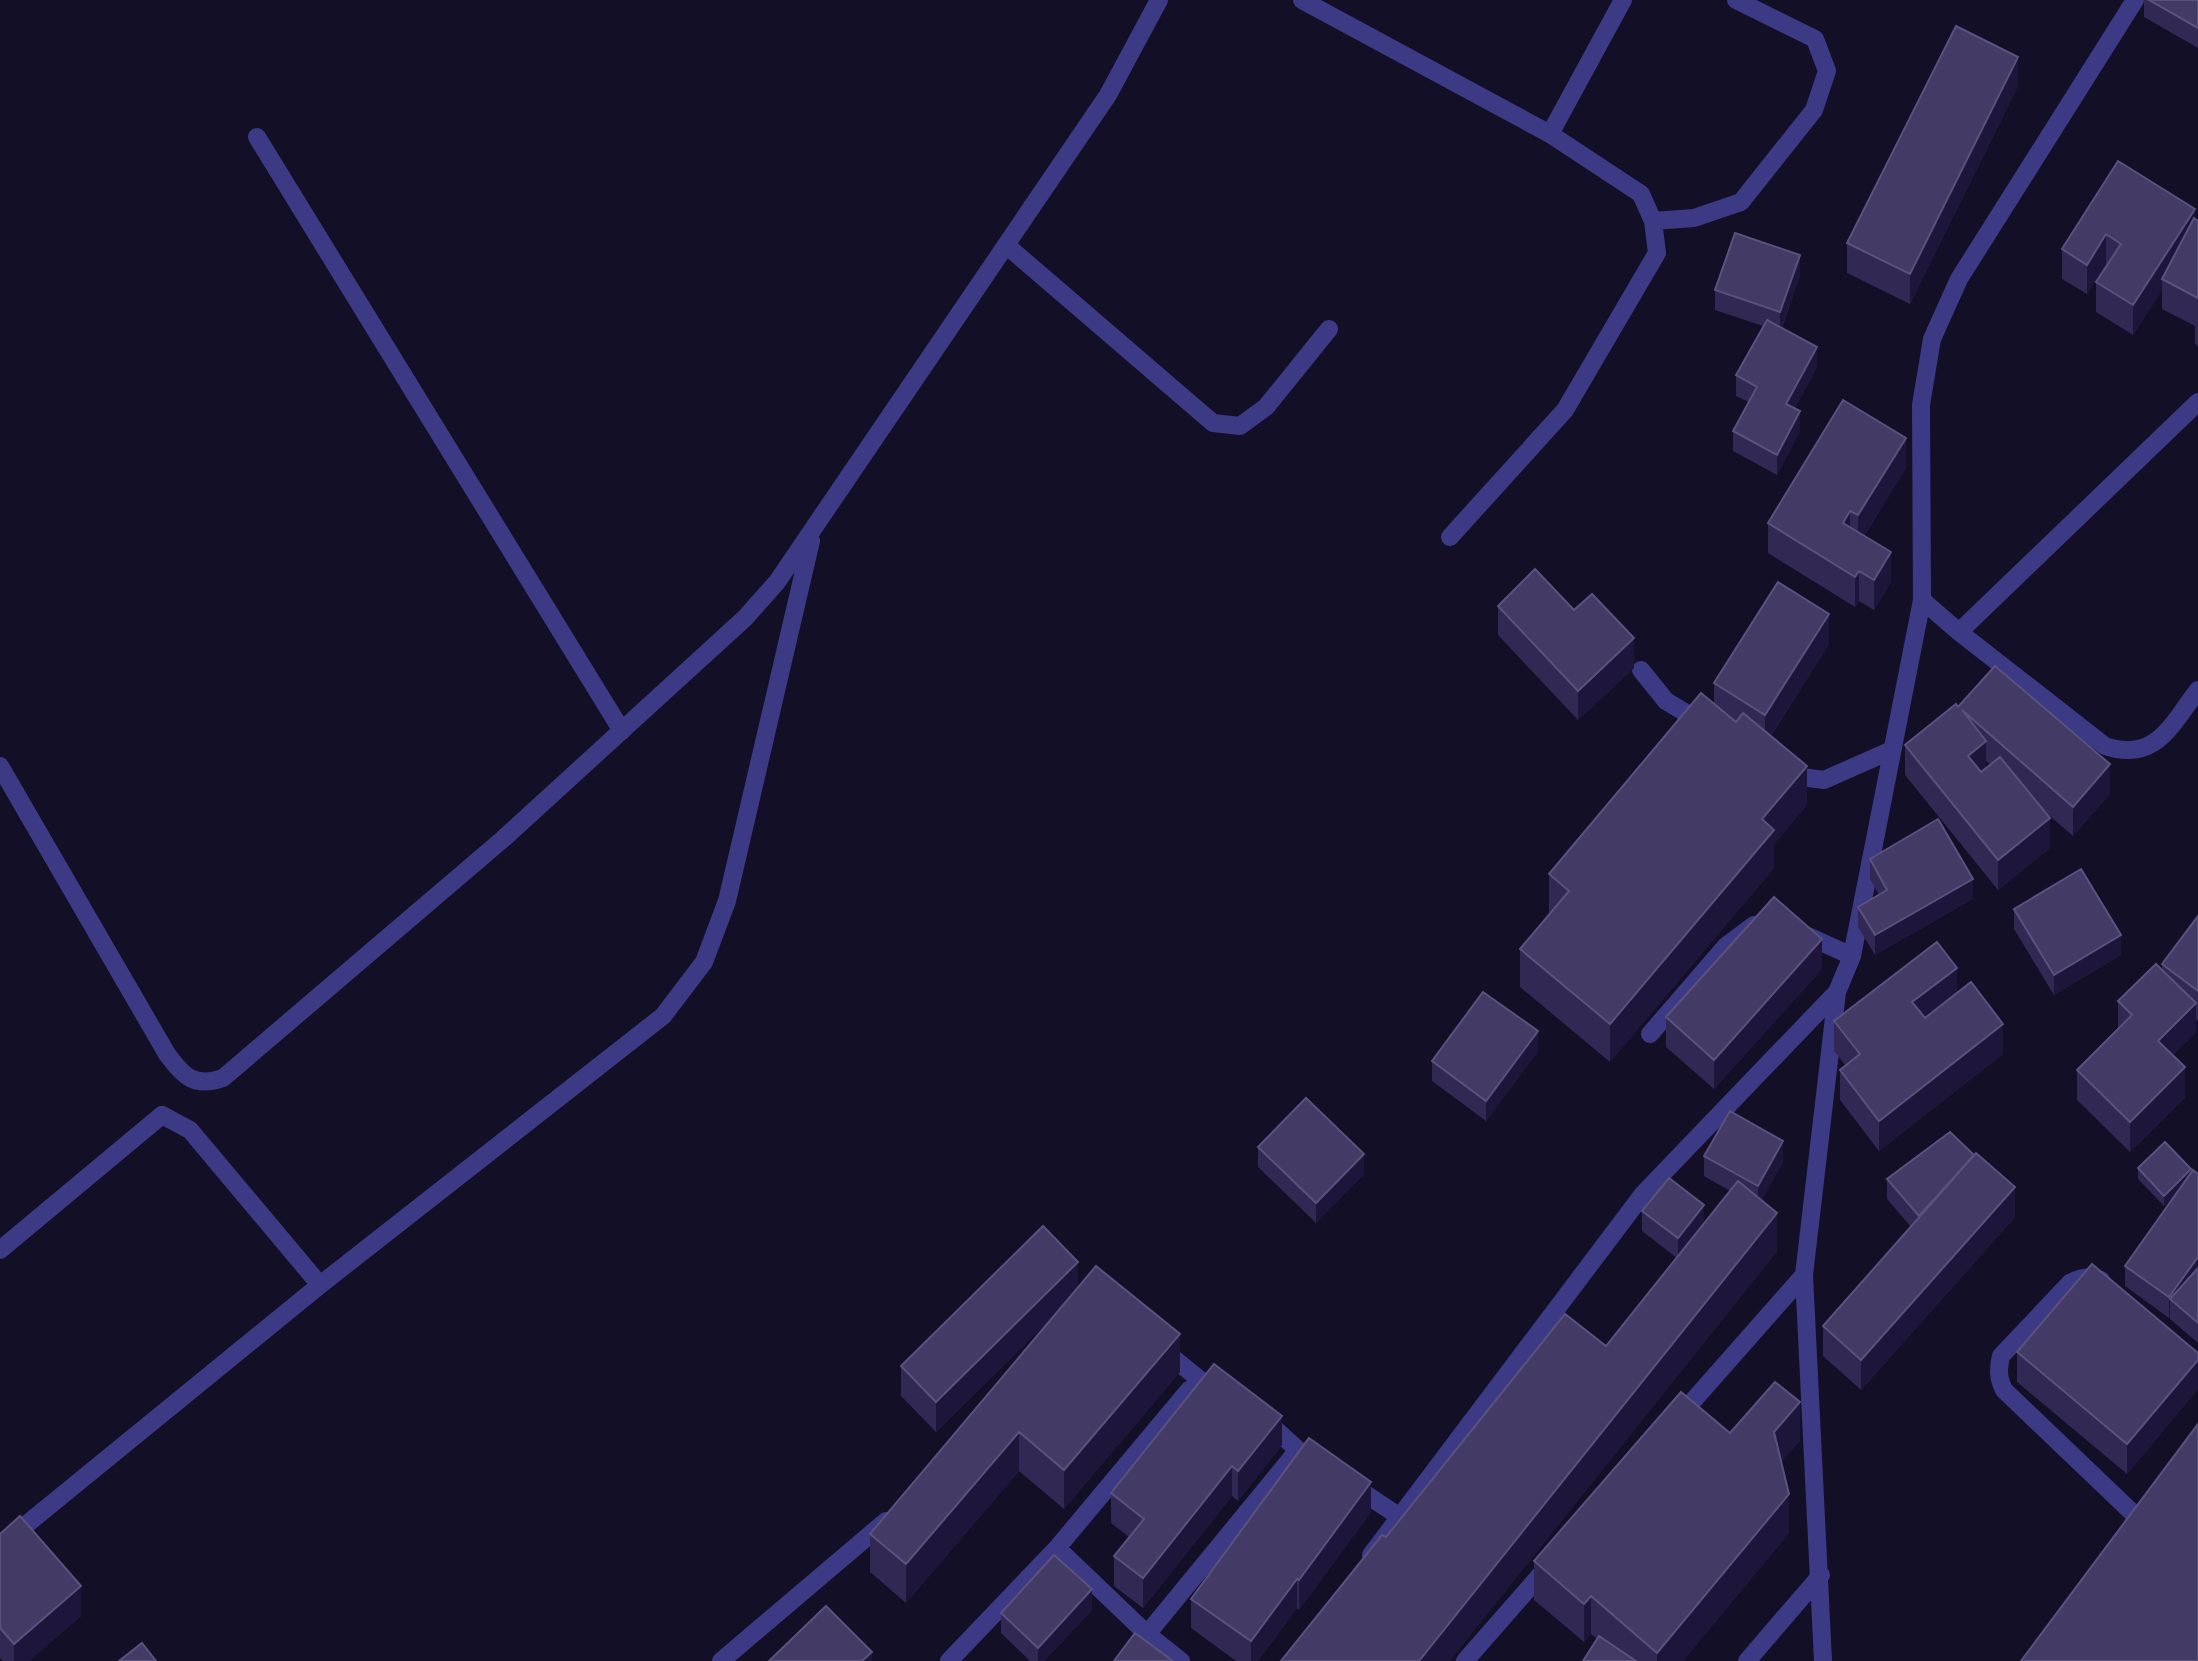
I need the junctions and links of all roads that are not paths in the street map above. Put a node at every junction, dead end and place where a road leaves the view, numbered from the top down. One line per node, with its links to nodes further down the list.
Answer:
1 (1159, 0): 9 (street)
2 (1301, 0): 6 (street)
3 (1623, 0): 6 (street)
4 (1736, 0): 8 (street)
5 (2135, 0): 14 (street)
6 (1550, 134): 8 (street)
7 (257, 137): 18 (street)
8 (1653, 221): 13 (street)
9 (1006, 246): 10 (street); 12 (street)
10 (1329, 329)
11 (2198, 402): 15 (street)
12 (813, 531): 18 (street); 28 (street)
13 (1451, 537)
14 (1922, 600): 15 (street); 20 (street)
15 (1959, 632): 17 (street)
16 (1641, 670): 19 (street)
17 (2198, 690)
18 (622, 731): 22 (street)
19 (1721, 734)
20 (1892, 750): 21 (street); 23 (street)
21 (1766, 761)
22 (0, 766)
23 (1852, 956): 24 (street); 25 (street)
24 (1837, 992): 27 (street); 37 (street)
25 (1650, 1034)
26 (0, 1250): 28 (street)
27 (1804, 1275): 34 (street); 43 (street)
28 (320, 1285): 39 (street)
29 (2117, 1289): 38 (street)
30 (1151, 1339): 31 (street)
31 (1204, 1383): 32 (street); 41 (street)
32 (1229, 1392)
33 (1249, 1406): 35 (street)
34 (1666, 1432)
35 (1298, 1450): 37 (street); 44 (street)
36 (898, 1511): 45 (street)
37 (1400, 1517): 42 (street)
38 (2140, 1520)
39 (0, 1546)
40 (1566, 1546): 49 (street)
41 (1057, 1548): 44 (street); 46 (street)
42 (1357, 1572)
43 (1821, 1575): 50 (street); 51 (street)
44 (1147, 1634): 47 (street); 48 (street)
45 (721, 1661)
46 (949, 1661)
47 (1125, 1661)
48 (1181, 1661)
49 (1465, 1661)
50 (1747, 1661)
51 (1823, 1661)

